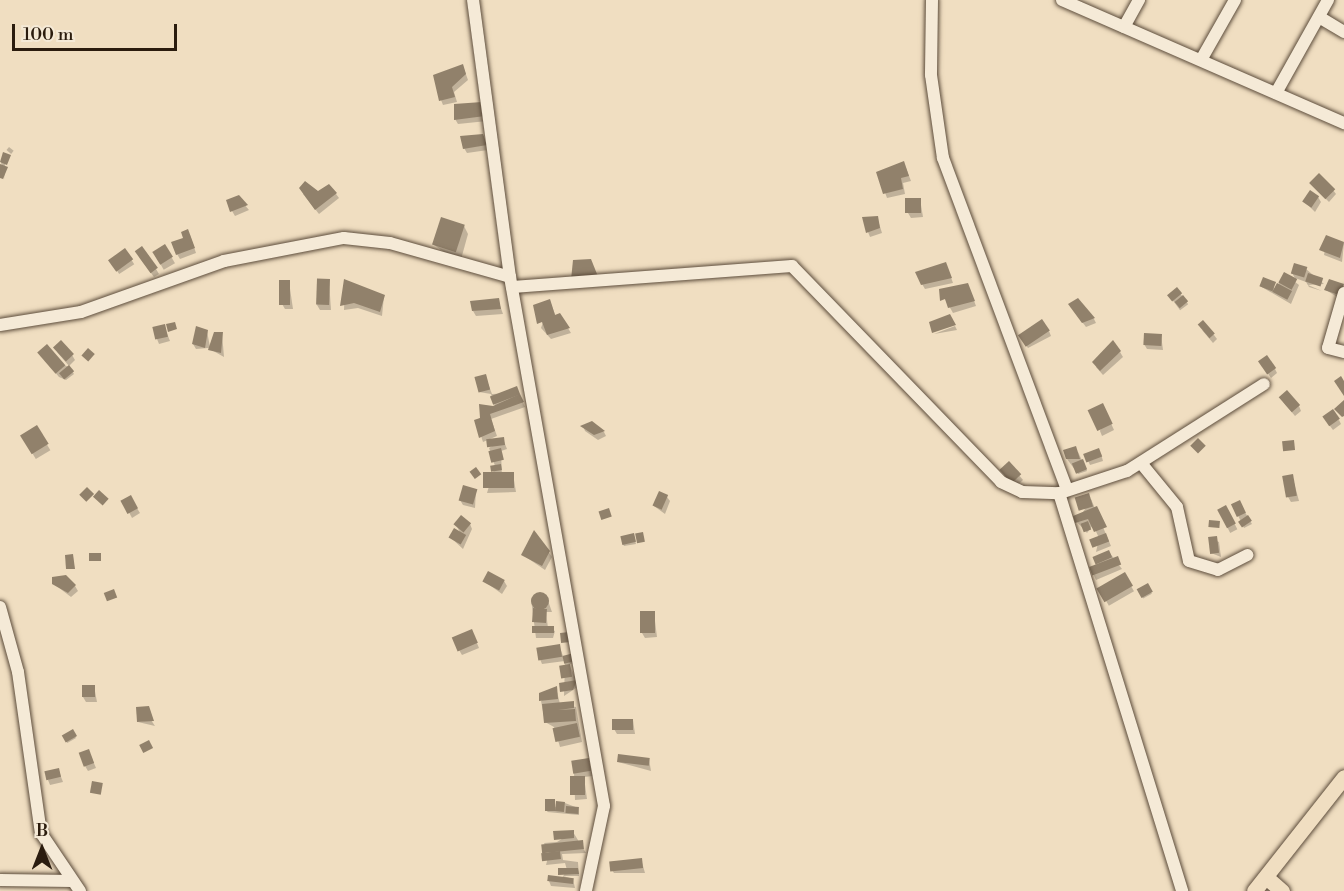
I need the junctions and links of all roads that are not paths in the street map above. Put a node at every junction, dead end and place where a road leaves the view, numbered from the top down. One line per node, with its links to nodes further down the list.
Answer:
1 (473, 0): 13 (street)
2 (932, 0): 19 (street)
3 (1062, 0): 8 (street)
4 (1139, 0): 8 (street)
5 (1235, 0): 10 (street)
6 (1328, 0): 7 (street)
7 (1319, 17): 9 (street); 11 (street)
8 (1124, 27): 10 (street)
9 (1344, 32)
10 (1201, 60): 11 (street)
11 (1276, 93): 12 (street)
12 (1344, 123)
13 (511, 282): 15 (street); 19 (street); 27 (street)
14 (1344, 293): 16 (street)
15 (0, 325)
16 (1344, 352)
17 (1264, 384): 18 (street)
18 (1141, 463): 19 (street); 20 (street)
19 (1063, 492): 28 (street)
20 (1248, 555)
21 (0, 607): 25 (street)
22 (1344, 777): 23 (main road)
23 (1267, 878): 29 (main road); 30 (main road)
24 (0, 880): 25 (street)
25 (72, 881): 26 (street)
26 (80, 891)
27 (586, 891)
28 (1182, 891)
29 (1254, 891)
30 (1282, 891)

